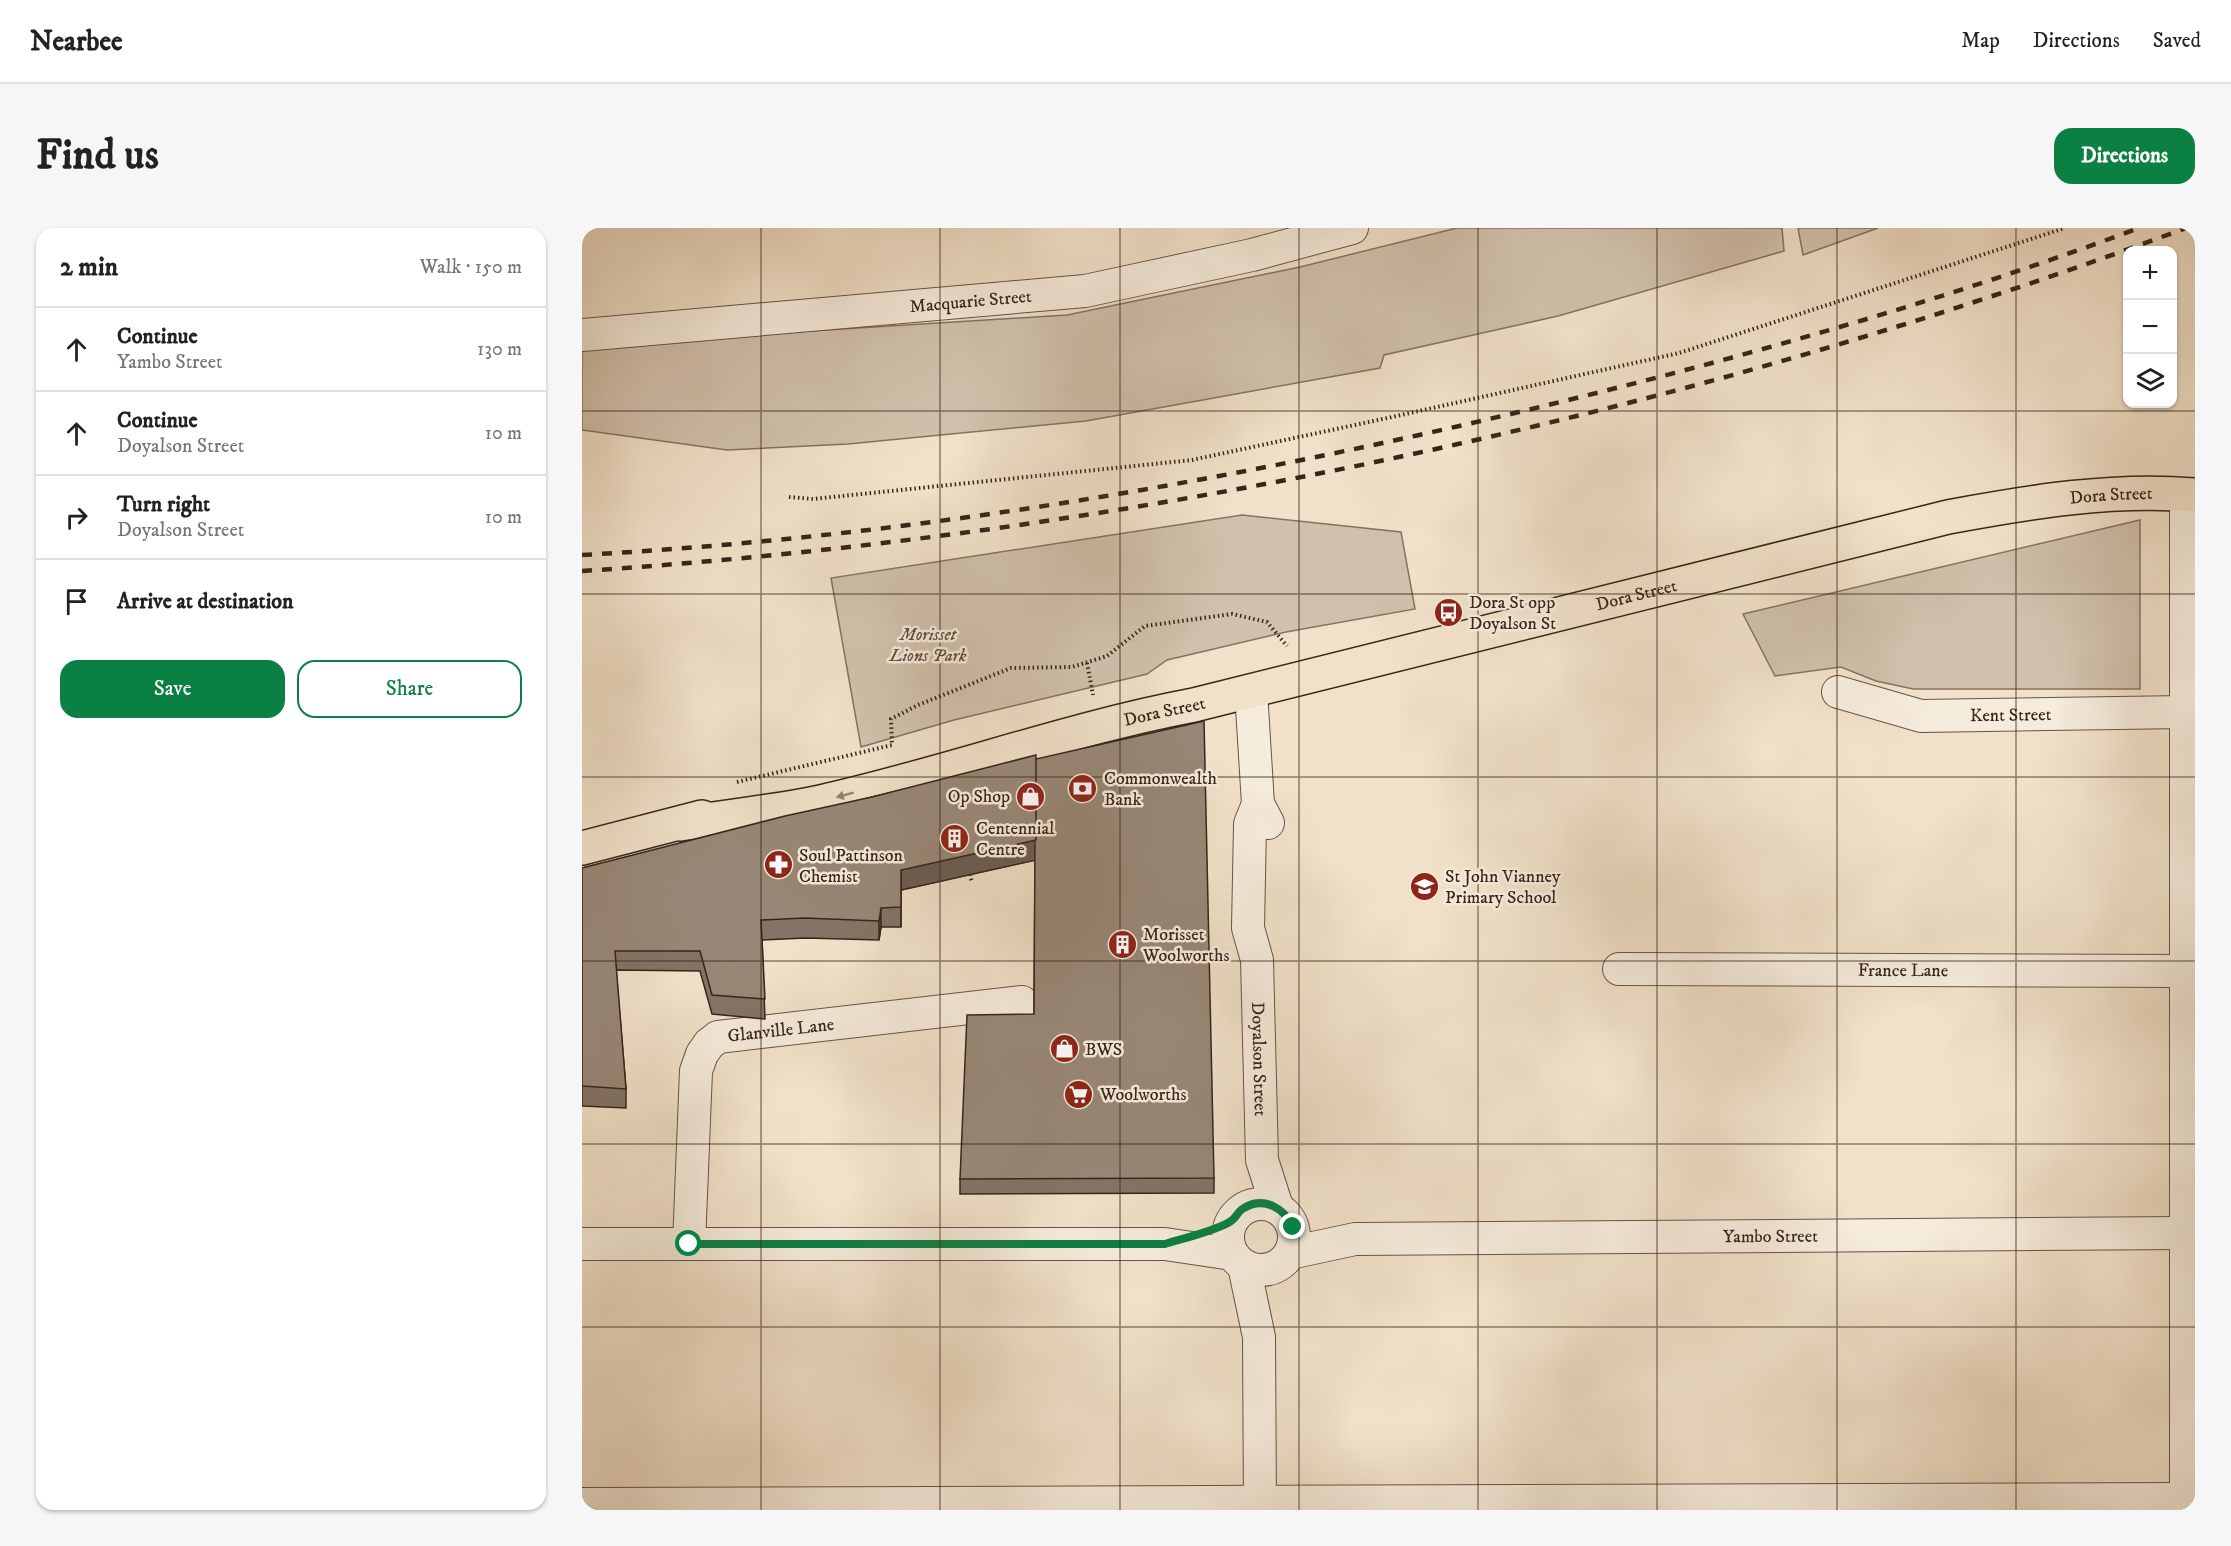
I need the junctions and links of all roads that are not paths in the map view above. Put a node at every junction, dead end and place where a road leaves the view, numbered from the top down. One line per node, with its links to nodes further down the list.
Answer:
1 (1352, 228): 2 (street, Macquarie Street)
2 (1252, 241): 3 (street, Macquarie Street)
3 (582, 335)
4 (2190, 495): 5 (main road, Dora Street); 7 (street)
5 (1251, 691): 8 (main road, Dora Street); 12 (street, Doyalson Street)
6 (1838, 692): 7 (street, Kent Street)
7 (2185, 712): 10 (street)
8 (582, 849)
9 (1619, 969): 10 (street, France Lane)
10 (2186, 971): 15 (street)
11 (1022, 1002): 18 (street, Glanville Lane)
12 (1262, 1160): 13 (street, Doyalson Street); 14 (street, Doyalson Street)
13 (1283, 1213): 14 (street); 16 (street, Yambo Street); 20 (street, Doyalson Street)
14 (1237, 1215): 19 (street); 21 (street, Doyalson Street)
15 (2186, 1233): 16 (street, Yambo Street); 24 (street)
16 (1355, 1239): 20 (street, Yambo Street)
17 (582, 1244): 18 (street)
18 (689, 1244): 19 (street)
19 (1165, 1244): 21 (street)
20 (1284, 1259): 21 (street); 22 (street, Doyalson Street)
21 (1238, 1260): 22 (street, Doyalson Street)
22 (1259, 1336): 25 (street, Doyalson Street)
23 (582, 1504): 25 (street)
24 (2186, 1505): 25 (street)
25 (1260, 1506)

